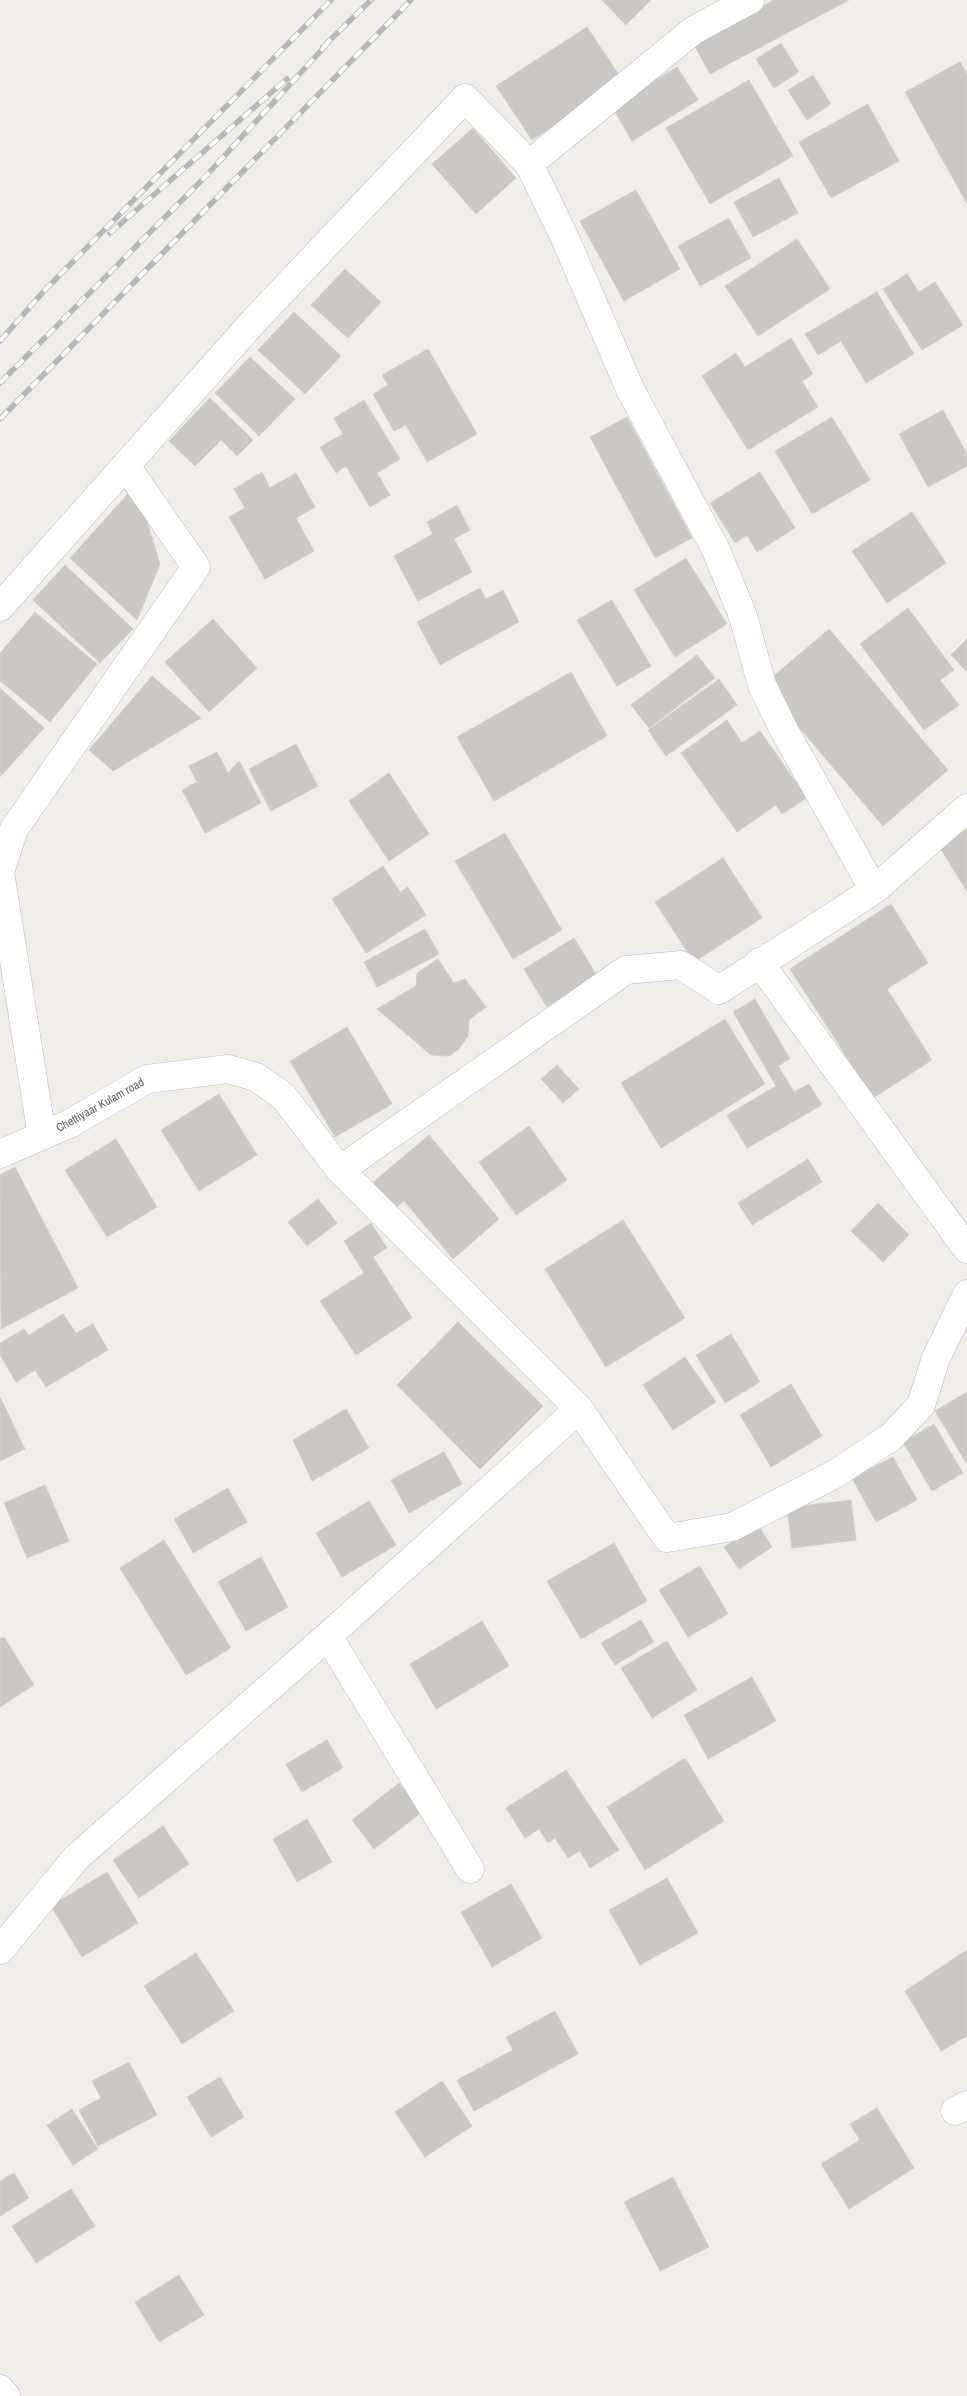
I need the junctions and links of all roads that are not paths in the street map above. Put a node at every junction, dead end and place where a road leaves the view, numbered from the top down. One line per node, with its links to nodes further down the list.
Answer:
1 (750, 0): 2 (street)
2 (529, 164): 3 (street); 6 (street)
3 (126, 466): 4 (street); 8 (street)
4 (0, 607)
5 (967, 808): 6 (street)
6 (874, 890): 7 (street)
7 (759, 962): 10 (street); 11 (street)
8 (42, 1136): 9 (street, Chettiyaar Kulam road); 10 (street, Chettiyaar Kulam road)
9 (0, 1154)
10 (340, 1170): 13 (street, Chettiyaar Kulam road)
11 (967, 1250)
12 (967, 1294): 13 (street, Chettiyaar Kulam road)
13 (579, 1409): 14 (street)
14 (328, 1636): 15 (street); 16 (street)
15 (470, 1869)
16 (0, 1950)
17 (0, 2389): 18 (street)
18 (6, 2396)

